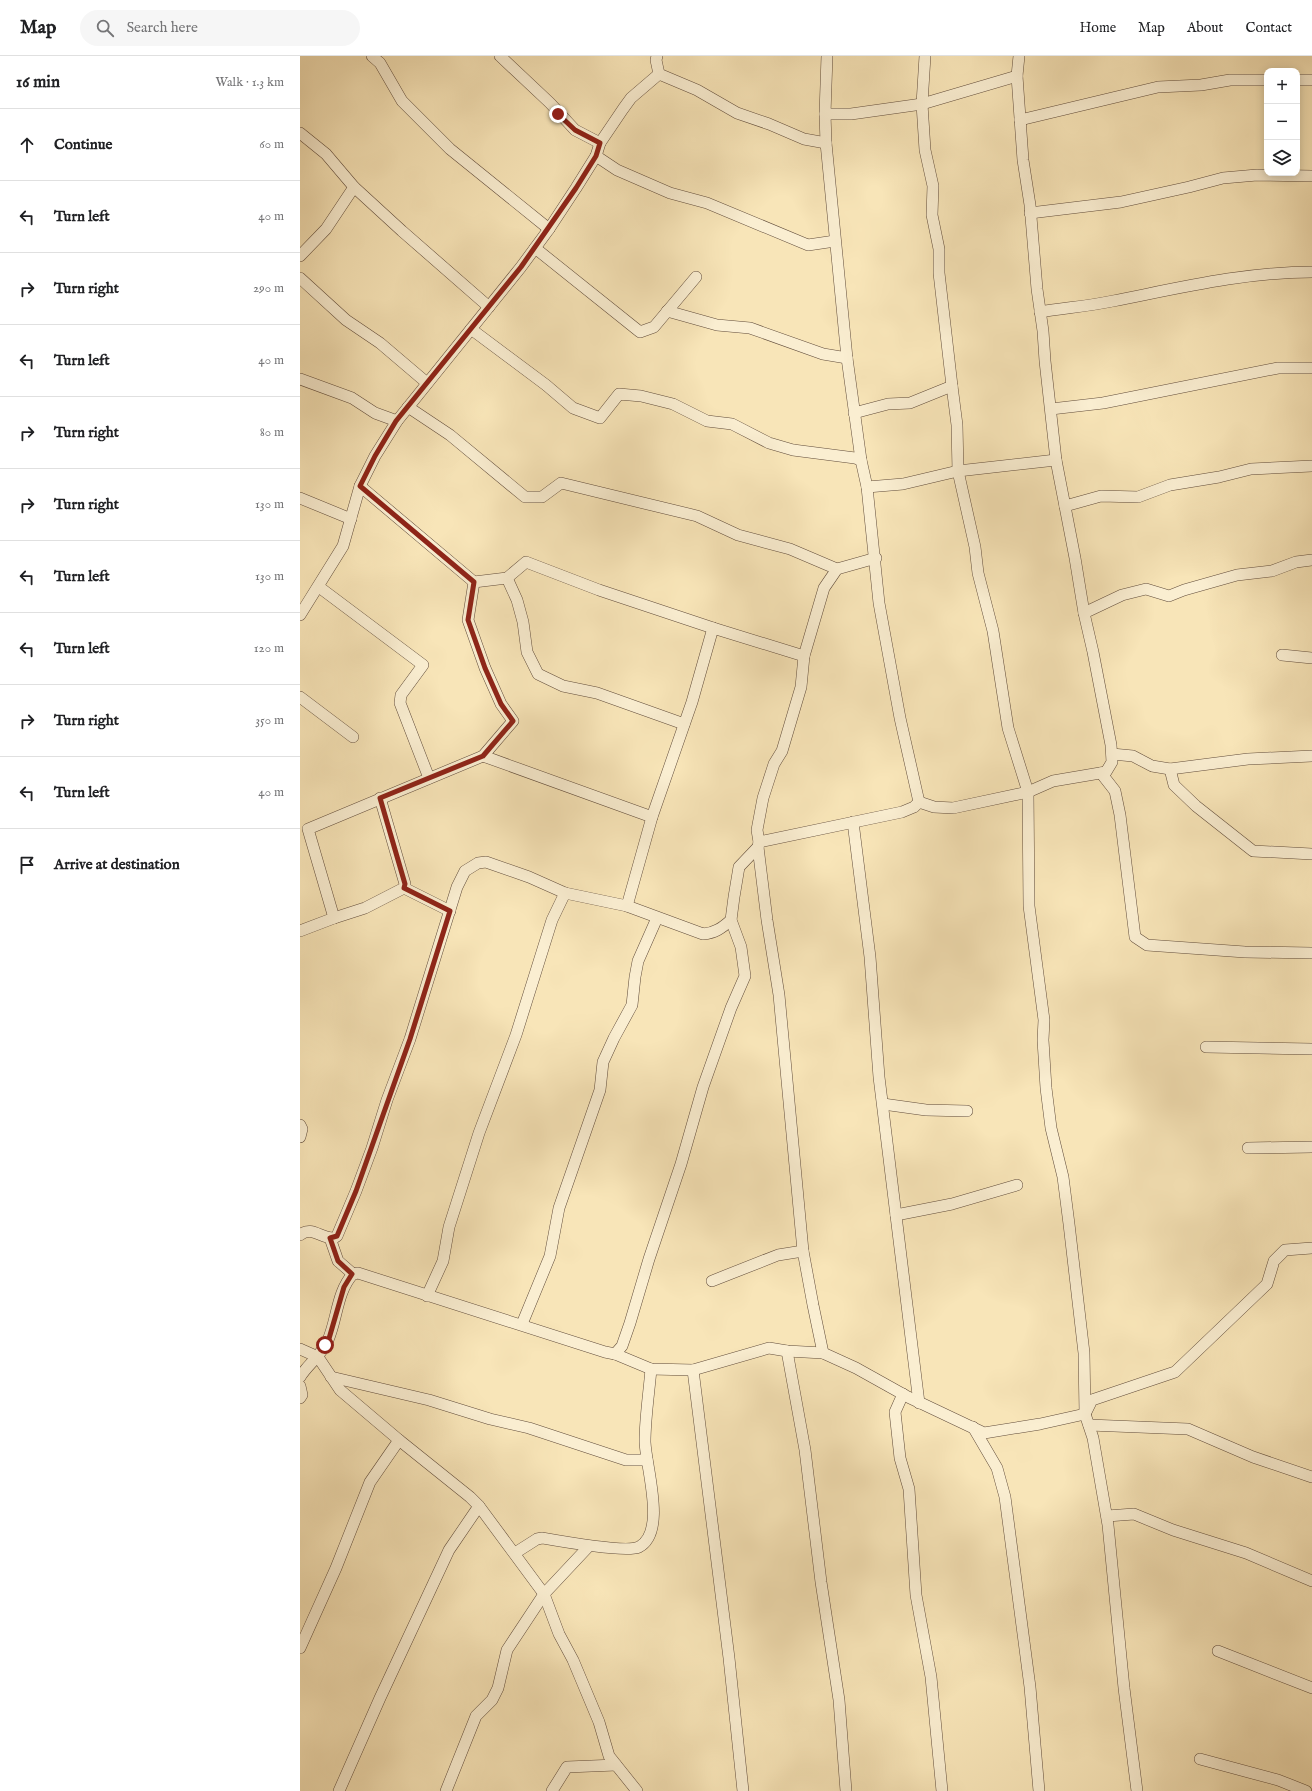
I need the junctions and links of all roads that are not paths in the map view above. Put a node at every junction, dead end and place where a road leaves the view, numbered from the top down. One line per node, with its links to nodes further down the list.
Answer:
1 (372, 56): 22 (street)
2 (500, 56): 16 (street)
3 (827, 56): 13 (street)
4 (925, 56): 12 (street)
5 (1019, 56): 8 (street)
6 (654, 57): 7 (street)
7 (659, 74): 16 (street); 17 (street)
8 (1017, 76): 12 (street); 14 (street)
9 (1264, 80): 14 (street)
10 (1300, 80): 11 (street)
11 (1312, 80)
12 (922, 104): 13 (street); 37 (street)
13 (825, 114): 17 (street)
14 (1020, 120): 21 (street)
15 (300, 133): 20 (street)
16 (600, 143): 18 (street)
17 (826, 143): 23 (street)
18 (596, 156): 22 (street); 23 (street)
19 (1312, 176): 21 (street)
20 (354, 187): 25 (street); 29 (street)
21 (1030, 213): 31 (street)
22 (549, 229): 24 (street)
23 (835, 242): 33 (street)
24 (535, 248): 29 (street); 30 (street)
25 (300, 256)
26 (1312, 272): 31 (street)
27 (696, 277): 30 (street)
28 (300, 278): 36 (street)
29 (489, 307): 32 (street)
30 (667, 311): 33 (street)
31 (1040, 312): 39 (street)
32 (471, 329): 36 (street); 42 (street)
33 (847, 358): 40 (street)
34 (1312, 368): 39 (street)
35 (300, 379): 41 (street)
36 (427, 383): 38 (street)
37 (952, 386): 40 (street); 45 (street)
38 (408, 406): 41 (street); 53 (street)
39 (1051, 409): 43 (street)
40 (854, 412): 42 (street)
41 (396, 421): 46 (street)
42 (861, 460): 47 (street)
43 (1056, 460): 45 (street); 49 (street)
44 (1312, 466): 49 (street)
45 (958, 471): 47 (street); 72 (street)
46 (360, 486): 50 (street); 55 (street)
47 (867, 487): 51 (street)
48 (300, 498): 50 (street)
49 (1065, 506): 58 (street)
50 (351, 519): 56 (street)
51 (876, 558): 53 (street); 74 (street)
52 (1312, 560): 58 (street)
53 (837, 569): 61 (street)
54 (507, 578): 55 (street); 59 (street); 64 (street)
55 (474, 582): 67 (street)
56 (319, 587): 57 (street); 71 (street)
57 (302, 609)
58 (1084, 613): 66 (street)
59 (713, 628): 61 (street); 64 (street)
60 (1282, 655): 62 (street)
61 (804, 656): 78 (street)
62 (1312, 658)
63 (300, 696): 65 (street)
64 (684, 724): 75 (street)
65 (353, 737)
66 (1112, 754): 69 (street); 70 (street)
67 (483, 756): 71 (street); 75 (street)
68 (1312, 756): 69 (street)
69 (1170, 769): 79 (street)
70 (1101, 774): 72 (street); 88 (street)
71 (430, 778): 73 (street)
72 (1028, 792): 74 (street); 120 (street)
73 (380, 798): 77 (street); 80 (street)
74 (919, 802): 76 (street)
75 (652, 817): 82 (street)
76 (853, 822): 78 (street); 91 (street)
77 (304, 826): 84 (street)
78 (759, 844): 86 (street); 102 (street)
79 (1312, 854)
80 (404, 888): 83 (street); 84 (street)
81 (565, 893): 82 (street); 83 (street); 105 (street)
82 (627, 906): 85 (street)
83 (450, 911): 100 (street)
84 (334, 918): 87 (street)
85 (657, 918): 86 (street); 106 (street)
86 (731, 920): 110 (street)
87 (300, 931)
88 (1312, 953)
89 (1206, 1047): 90 (street)
90 (1312, 1049)
91 (883, 1104): 92 (street); 98 (street)
92 (967, 1111)
93 (300, 1125): 94 (street)
94 (300, 1137)
95 (1312, 1147): 96 (street)
96 (1248, 1148)
97 (1017, 1185): 98 (street)
98 (896, 1215): 119 (street)
99 (300, 1235): 100 (street)
100 (330, 1238): 103 (street)
101 (1312, 1248): 120 (street)
102 (803, 1251): 104 (street); 109 (street)
103 (352, 1274): 105 (street); 111 (street)
104 (712, 1281)
105 (427, 1296): 106 (street)
106 (522, 1324): 110 (street)
107 (300, 1349): 111 (street)
108 (787, 1351): 109 (street); 113 (street); 142 (street)
109 (823, 1353): 117 (street)
110 (615, 1354): 112 (street)
111 (318, 1357): 114 (street); 115 (street)
112 (651, 1369): 113 (street); 124 (street)
113 (693, 1370): 141 (street)
114 (300, 1377)
115 (331, 1377): 123 (street); 124 (street)
116 (300, 1386): 118 (street)
117 (903, 1394): 119 (street); 143 (street)
118 (300, 1398)
119 (919, 1402): 122 (street)
120 (1085, 1414): 121 (street); 122 (street)
121 (1089, 1425): 125 (street); 127 (street)
122 (972, 1426): 144 (street)
123 (398, 1440): 126 (street); 132 (street)
124 (647, 1460): 128 (street)
125 (1312, 1477)
126 (479, 1506): 129 (street); 137 (street)
127 (1107, 1516): 130 (street); 145 (street)
128 (589, 1546): 129 (street); 131 (street)
129 (515, 1553): 131 (street)
130 (1312, 1581)
131 (544, 1594): 136 (street); 138 (street)
132 (300, 1648)
133 (1218, 1651): 134 (street)
134 (1312, 1688)
135 (1200, 1759): 146 (street)
136 (616, 1765): 139 (street); 140 (street)
137 (339, 1791)
138 (446, 1791)
139 (552, 1791)
140 (637, 1791)
141 (743, 1791)
142 (846, 1791)
143 (942, 1791)
144 (1039, 1791)
145 (1137, 1791)
146 (1306, 1791)

